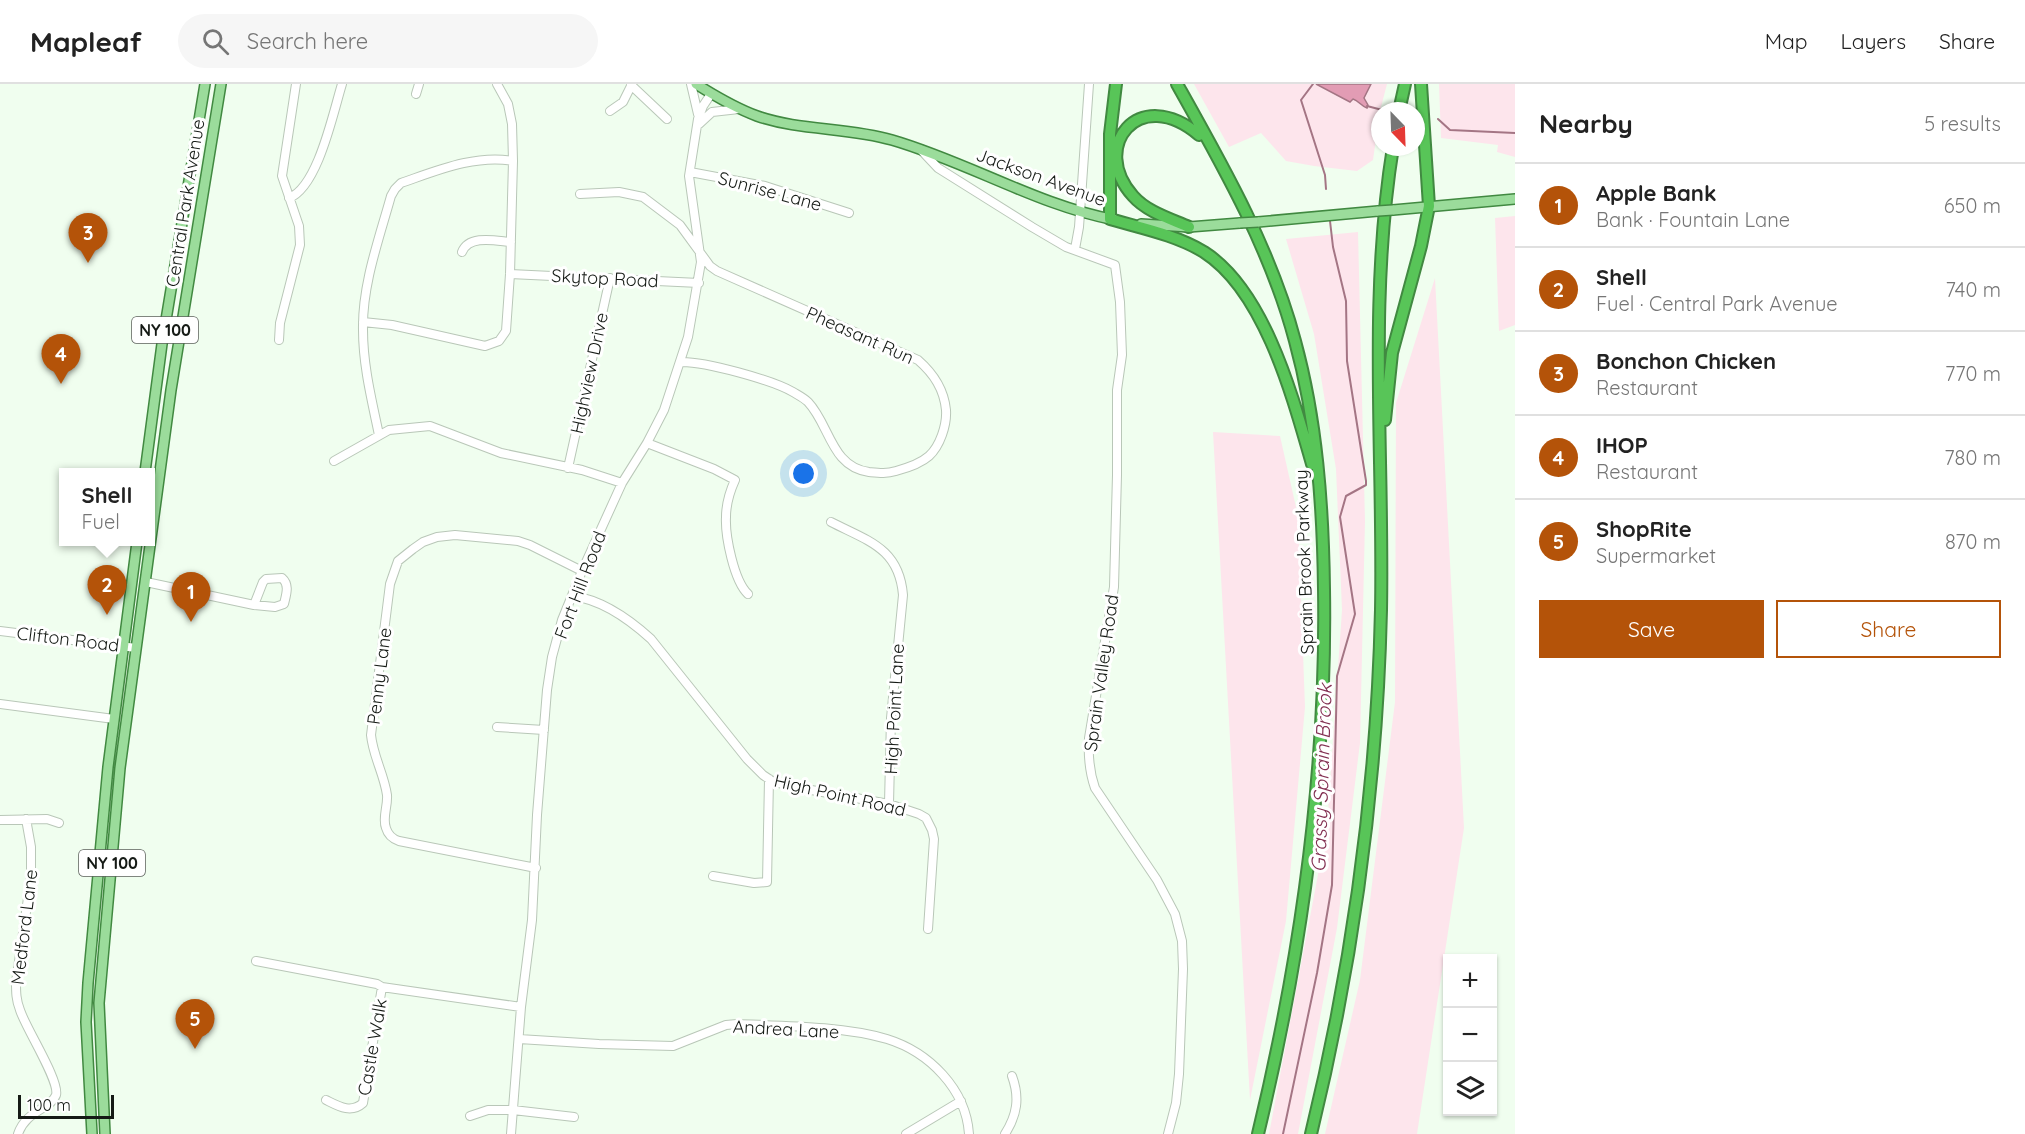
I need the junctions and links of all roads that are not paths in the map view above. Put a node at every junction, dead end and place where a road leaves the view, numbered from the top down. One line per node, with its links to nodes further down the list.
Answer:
1 (205, 84): 24 (main road, Central Park Avenue / NY 100)
2 (220, 84): 25 (main road, Central Park Avenue / NY 100)
3 (296, 84): 32 (street)
4 (342, 84): 32 (street)
5 (419, 84): 15 (street)
6 (497, 84): 28 (street)
7 (632, 84): 20 (street); 22 (street)
8 (691, 84): 23 (street)
9 (696, 84): 16 (main road, Jackson Avenue)
10 (1089, 84): 35 (street)
11 (1116, 84): 37 (highway)
12 (1178, 84): 29 (highway, Sprain Brook Parkway)
13 (1405, 84): 17 (highway)
14 (1421, 84): 34 (highway)
15 (416, 94)
16 (711, 94): 19 (main road, Jackson Avenue); 23 (street, Fort Hill Road)
17 (1401, 102)
18 (1174, 108): 29 (highway)
19 (741, 109): 23 (street); 26 (main road, Jackson Avenue)
20 (610, 111)
21 (1130, 112): 38 (highway)
22 (667, 119)
23 (698, 122): 30 (street, Fort Hill Road)
24 (198, 131): 25 (street); 43 (main road, Central Park Avenue / NY 100)
25 (213, 137): 44 (main road, Central Park Avenue / NY 100)
26 (920, 149): 35 (main road, Jackson Avenue); 40 (street)
27 (1392, 156): 60 (highway)
28 (513, 161): 39 (street); 48 (street)
29 (1223, 167): 59 (highway, Sprain Brook Parkway)
30 (690, 172): 36 (street, Sunrise Lane); 42 (street, Fort Hill Road)
31 (580, 194): 42 (street, Pheasant Run)
32 (289, 198): 49 (street)
33 (1515, 199): 34 (main road, Jackson Avenue)
34 (1429, 207): 38 (main road, Jackson Avenue, bridge); 60 (highway)
35 (1080, 211): 37 (main road, Jackson Avenue); 40 (street)
36 (849, 213)
37 (1110, 219): 38 (main road, Jackson Avenue); 59 (highway)
38 (1189, 227)
39 (512, 242): 41 (street); 45 (street)
40 (1075, 249): 102 (street, Sprain Valley Road)
41 (462, 252)
42 (700, 254): 47 (street, Fort Hill Road); 50 (street, Pheasant Run)
43 (176, 262): 44 (street); 51 (main road, Central Park Avenue / NY 100)
44 (191, 265): 52 (main road, Central Park Avenue / NY 100)
45 (510, 274): 46 (street, Skytop Road); 48 (street)
46 (610, 278): 47 (street, Skytop Road); 57 (street, Highview Drive)
47 (699, 283): 50 (street, Fort Hill Road)
48 (363, 322): 53 (street)
49 (279, 340)
50 (680, 362): 54 (street, Fort Hill Road)
51 (154, 398): 52 (street); 56 (main road, Central Park Avenue / NY 100)
52 (170, 400): 61 (main road, Central Park Avenue / NY 100)
53 (379, 435): 55 (street); 57 (street)
54 (647, 443): 58 (street, Fort Hill Road); 67 (street)
55 (334, 461)
56 (145, 468)
57 (568, 468): 58 (street)
58 (622, 483): 65 (street, Fort Hill Road)
59 (1320, 490): 103 (highway, Sprain Brook Parkway)
60 (1380, 492): 104 (highway)
61 (155, 514)
62 (831, 522): 78 (street, High Point Lane)
63 (136, 546): 71 (main road, NY 100)
64 (151, 546): 66 (main road, Central Park Avenue / NY 100)
65 (582, 571): 68 (street, Fort Hill Road); 82 (street, Penny Lane)
66 (146, 582): 69 (street); 72 (main road, Central Park Avenue / NY 100)
67 (748, 594)
68 (573, 596): 76 (street, Fort Hill Road); 77 (street, High Point Road)
69 (254, 605): 69 (street)
70 (0, 631): 71 (street, Clifton Road)
71 (124, 646): 72 (street, Clifton Road); 74 (main road, NY 100)
72 (136, 648): 97 (main road, NY 100)
73 (0, 704): 74 (street)
74 (114, 719): 96 (main road, NY 100)
75 (497, 727): 76 (street)
76 (544, 730): 82 (street, Fort Hill Road)
77 (769, 779): 78 (street, High Point Road); 83 (street)
78 (889, 804): 84 (street, High Point Road)
79 (26, 819): 80 (street); 81 (street); 95 (street, Medford Lane)
80 (0, 820)
81 (60, 823)
82 (536, 868): 87 (street, Fort Hill Road)
83 (713, 876)
84 (928, 929)
85 (256, 961): 86 (street, Castle Walk)
86 (382, 987): 87 (street, Castle Walk); 90 (street, Castle Walk)
87 (521, 1007): 88 (street, Fort Hill Road)
88 (519, 1039): 91 (street, Andrea Lane); 92 (street, Fort Hill Road)
89 (1012, 1076): 101 (street)
90 (326, 1100)
91 (961, 1101): 99 (street); 100 (street, Andrea Lane)
92 (513, 1110): 93 (street); 94 (street); 98 (street, Fort Hill Road)
93 (471, 1116)
94 (574, 1117)
95 (18, 1134)
96 (92, 1134)
97 (105, 1134)
98 (511, 1134)
99 (906, 1134)
100 (969, 1134)
101 (1005, 1134)
102 (1168, 1134)
103 (1258, 1134)
104 (1311, 1134)

